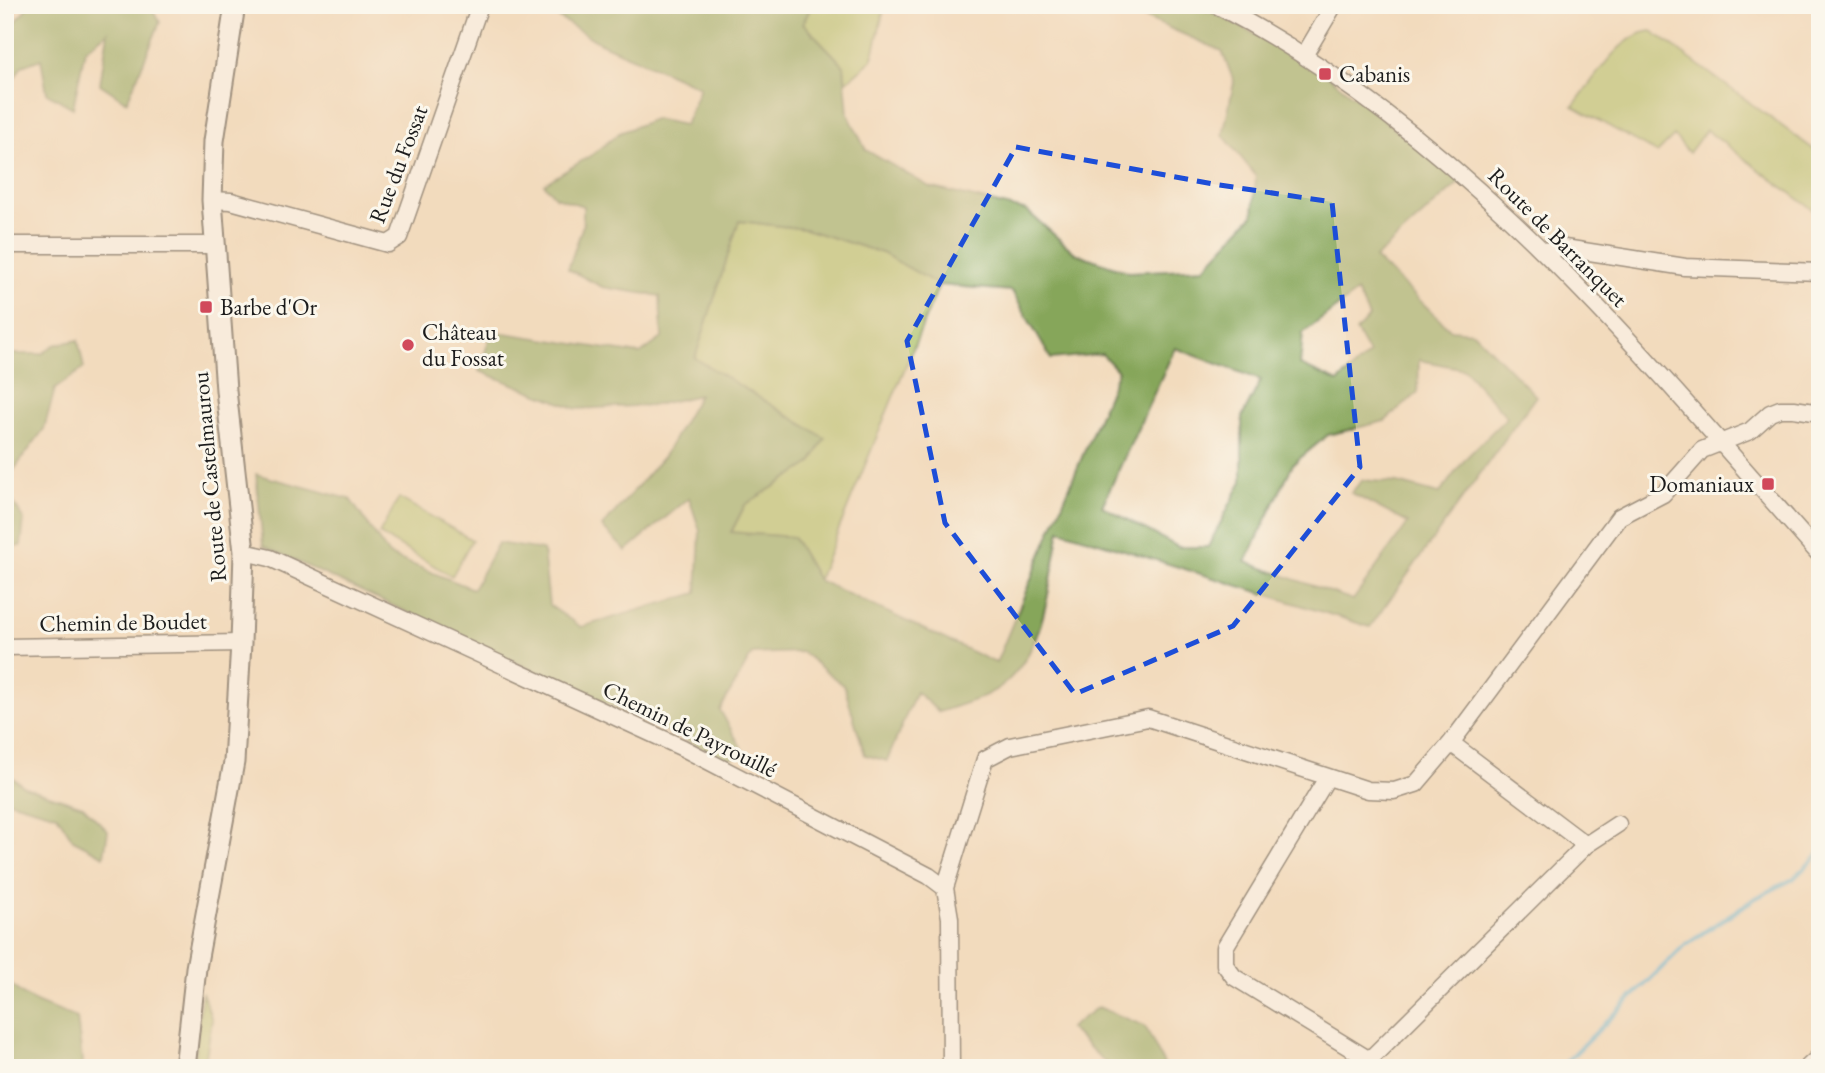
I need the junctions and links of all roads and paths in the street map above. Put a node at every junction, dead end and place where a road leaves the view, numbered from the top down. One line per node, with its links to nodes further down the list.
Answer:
1 (235, 5): 6 (street, Route de Castelmaurou)
2 (480, 5): 6 (street, Rue du Fossat)
3 (1216, 5): 5 (street, Route de Barranquet)
4 (1334, 5): 5 (street)
5 (1305, 54): 9 (street, Route de Barranquet)
6 (212, 200): 8 (street, Route de Castelmaurou)
7 (5, 245): 8 (street)
8 (213, 245): 13 (street, Route de Castelmaurou)
9 (1546, 251): 10 (street); 12 (street, Route de Barranquet)
10 (1820, 272)
11 (1820, 413): 12 (street)
12 (1719, 442): 14 (street, Route de Barranquet); 17 (street)
13 (244, 552): 15 (street, Route de Castelmaurou); 21 (street, Chemin de Payrouillé)
14 (1820, 555)
15 (241, 643): 16 (street, Chemin de Boudet); 24 (street, Route de Castelmaurou)
16 (5, 647)
17 (1451, 743): 18 (street); 20 (street)
18 (1327, 778): 21 (street); 23 (street)
19 (1618, 824): 20 (street)
20 (1586, 845): 23 (street)
21 (945, 888): 25 (street)
22 (1820, 1056): 26 (street)
23 (1364, 1064)
24 (185, 1068)
25 (951, 1068)
26 (1807, 1068)

